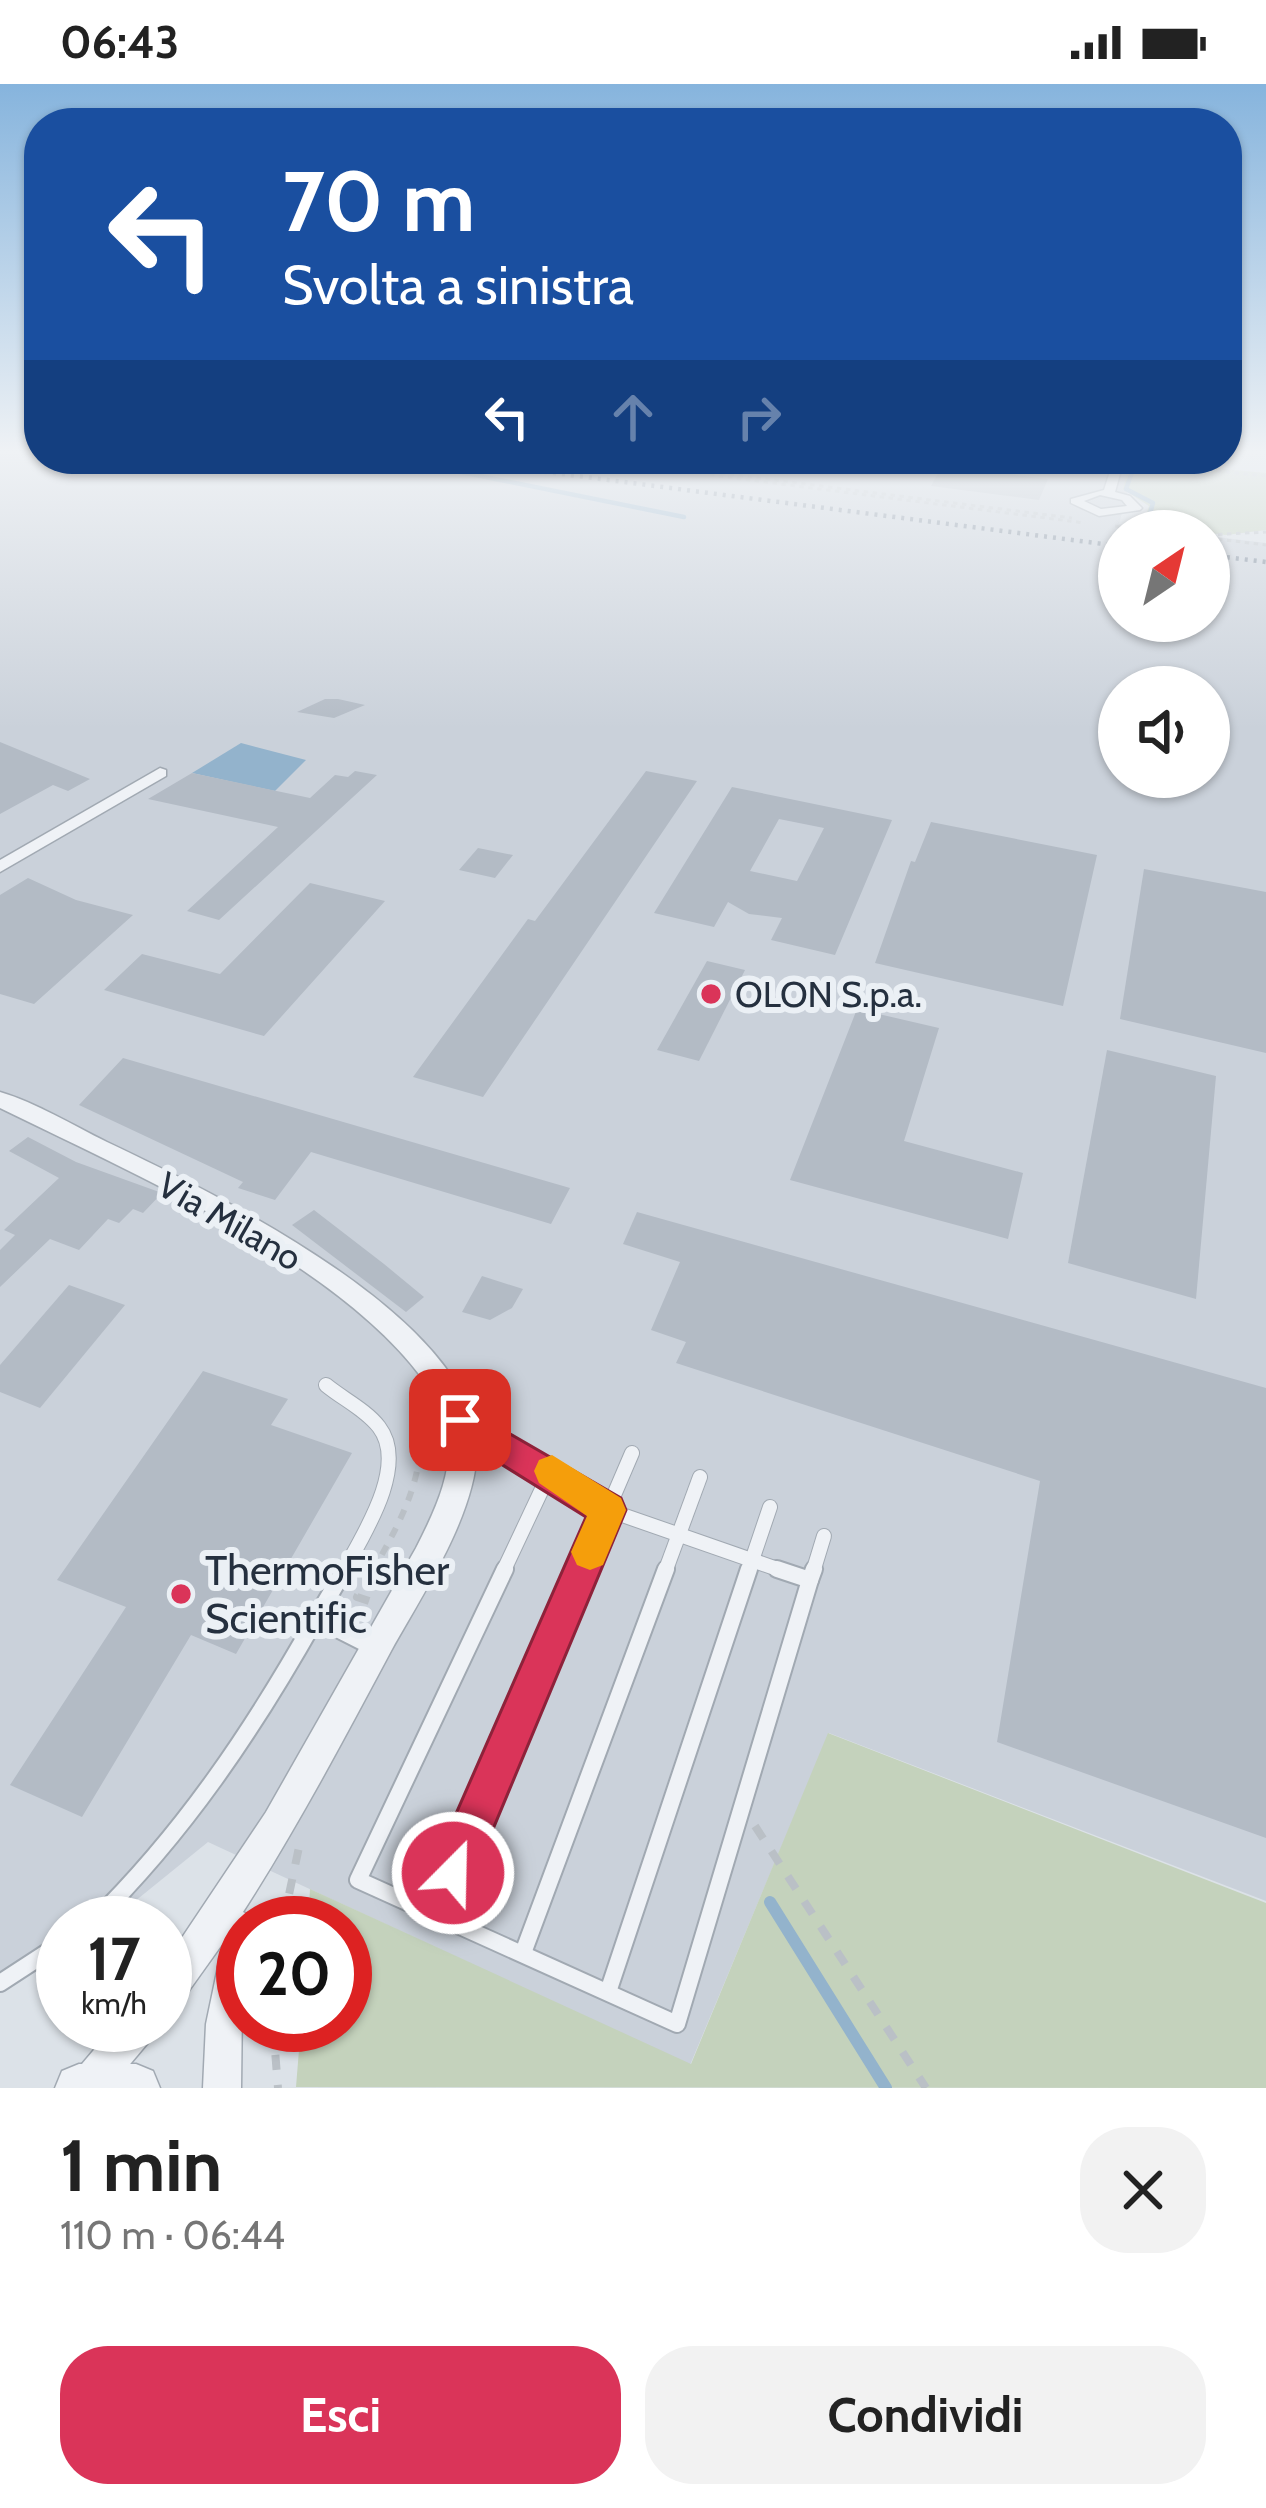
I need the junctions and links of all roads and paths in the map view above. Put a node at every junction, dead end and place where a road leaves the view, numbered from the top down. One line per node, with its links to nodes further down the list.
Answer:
1 (160, 773): 2 (street)
2 (0, 867)
3 (0, 1099): 5 (street, Via Milano)
4 (326, 1385): 15 (lane)
5 (460, 1420): 7 (lane); 16 (street)
6 (632, 1453): 10 (lane)
7 (550, 1470): 10 (lane); 21 (lane)
8 (700, 1477): 11 (lane)
9 (770, 1507): 13 (lane)
10 (608, 1510): 11 (lane); 21 (lane)
11 (679, 1534): 13 (lane); 22 (lane)
12 (824, 1535): 14 (lane)
13 (752, 1560): 14 (lane); 26 (lane)
14 (810, 1580): 17 (lane)
15 (316, 1618): 16 (lane); 19 (lane)
16 (376, 1648): 18 (street)
17 (742, 1806): 26 (lane); 33 (path)
18 (258, 1865): 20 (street); 23 (street)
19 (116, 1896)
20 (251, 1896)
21 (435, 1913): 22 (lane)
22 (523, 1953): 26 (lane)
23 (192, 1956)
24 (36, 1960): 25 (lane)
25 (0, 1983)
26 (608, 1992)
27 (122, 2052): 30 (street)
28 (224, 2052): 31 (street)
29 (275, 2052): 32 (path)
30 (101, 2087)
31 (222, 2088)
32 (278, 2088)
33 (926, 2088)

